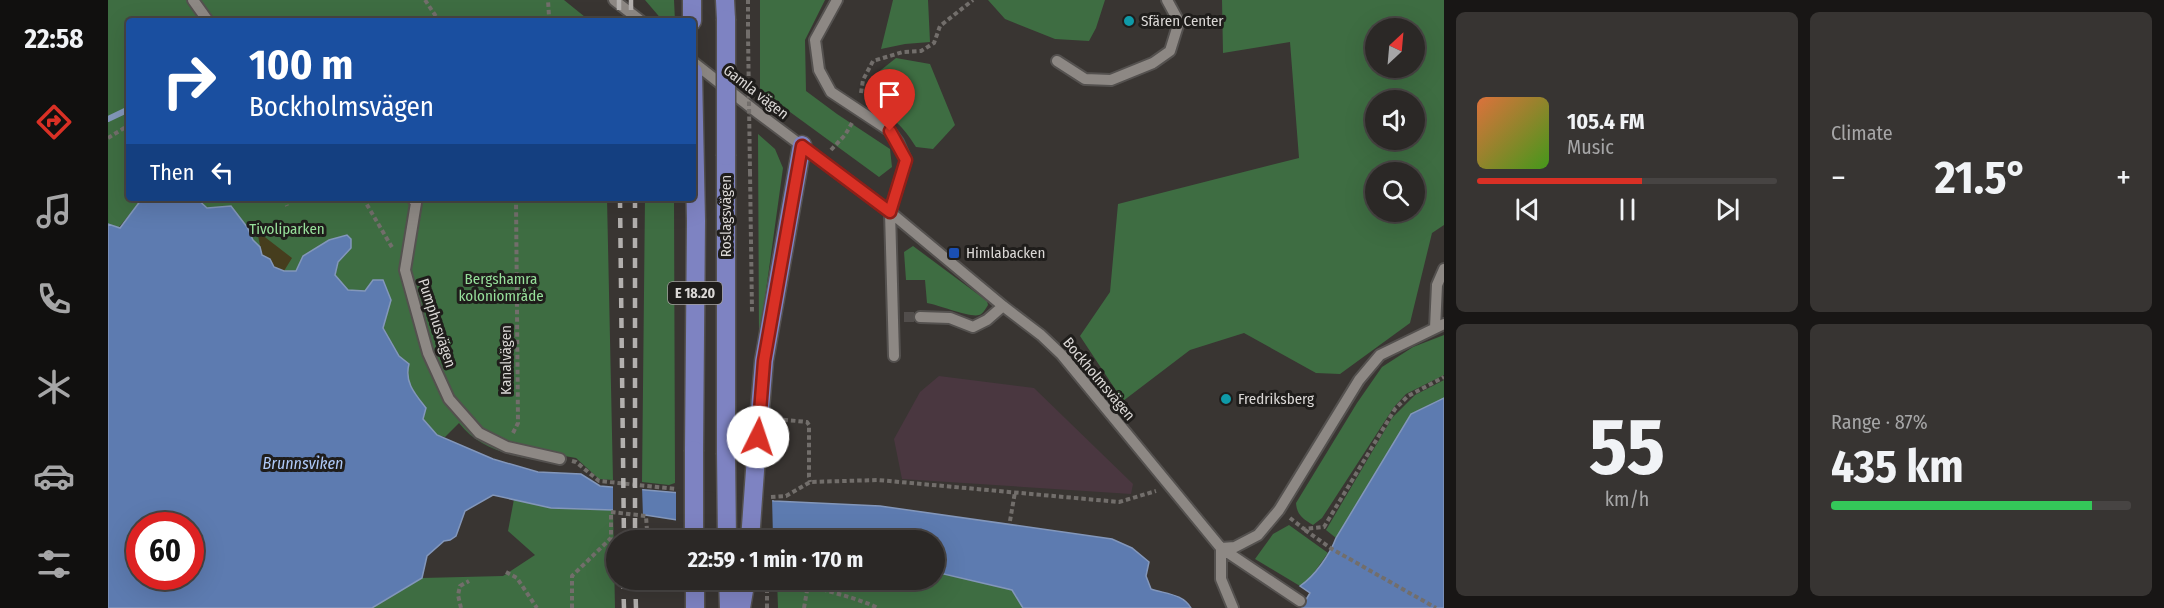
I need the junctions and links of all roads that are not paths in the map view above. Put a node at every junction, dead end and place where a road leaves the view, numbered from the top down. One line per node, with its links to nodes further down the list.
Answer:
1 (193, 0): 7 (street)
2 (614, 0): 8 (street)
3 (692, 0): 9 (main road)
4 (725, 0): 23 (main road, Roslagsvägen / E 18.20, bridge)
5 (837, 0): 15 (street)
6 (1167, 0): 10 (street)
7 (206, 18)
8 (637, 18)
9 (692, 18)
10 (1057, 61)
11 (696, 64): 12 (street, Gamla vägen)
12 (802, 146): 15 (street, Bockholmsvägen); 24 (main road, bridge)
13 (415, 201): 21 (street, Pumphusvägen)
14 (696, 201): 22 (main road, Roslagsvägen / E 18.20, bridge)
15 (890, 212): 17 (street, Bockholmsvägen); 20 (street)
16 (1444, 269): 19 (street)
17 (1003, 306): 18 (street); 25 (street, Bockholmsvägen)
18 (920, 317)
19 (1439, 326): 25 (street)
20 (894, 356)
21 (560, 459)
22 (694, 530)
23 (727, 530)
24 (751, 530)
25 (1221, 548): 29 (street, Bockholmsvägen); 33 (street)
26 (694, 590): 30 (main road)
27 (728, 590): 31 (main road)
28 (744, 590): 32 (main road)
29 (1300, 601)
30 (695, 608)
31 (729, 608)
32 (741, 608)
33 (1233, 608)

